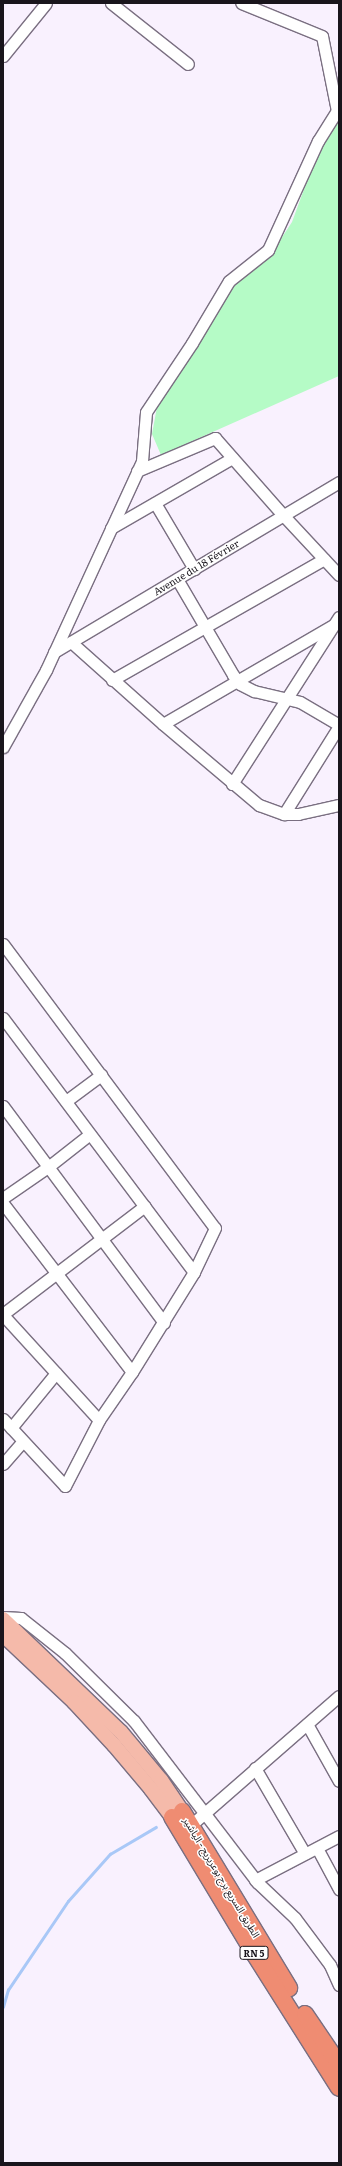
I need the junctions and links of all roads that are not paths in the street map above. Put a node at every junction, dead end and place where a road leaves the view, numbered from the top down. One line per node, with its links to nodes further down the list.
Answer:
1 (46, 3): 4 (street)
2 (111, 3): 5 (street)
3 (241, 3): 7 (street)
4 (3, 56)
5 (188, 64)
6 (232, 458): 7 (street); 9 (street); 10 (street)
7 (137, 471): 11 (street)
8 (339, 482): 10 (street, Avenue du 18 Février)
9 (155, 502): 11 (street); 13 (street)
10 (282, 515): 12 (street); 13 (street, Avenue du 18 Février)
11 (111, 528): 19 (street)
12 (324, 559): 14 (street); 17 (street)
13 (194, 569): 15 (street, Avenue du 18 Février)
14 (339, 575)
15 (177, 579): 17 (street); 18 (street, Avenue du 18 Février)
16 (337, 621): 21 (street); 22 (street)
17 (204, 626): 20 (street); 21 (street)
18 (71, 642): 19 (street, Avenue du 18 Février); 20 (street)
19 (54, 652): 25 (street)
20 (112, 680): 23 (street)
21 (237, 680): 22 (street); 23 (street)
22 (288, 698): 24 (street); 26 (street)
23 (162, 724): 26 (street)
24 (339, 726): 28 (street)
25 (3, 747)
26 (232, 784): 28 (street)
27 (339, 805): 28 (street)
28 (284, 814)
29 (3, 944): 31 (street)
30 (5, 1024): 32 (street)
31 (101, 1075): 32 (street); 40 (street)
32 (66, 1101): 34 (street)
33 (3, 1106): 35 (street)
34 (90, 1134): 35 (street); 38 (street)
35 (48, 1167): 36 (street); 39 (street)
36 (3, 1198)
37 (3, 1203): 41 (street)
38 (145, 1206): 39 (street); 40 (street)
39 (102, 1239): 41 (street); 43 (street)
40 (194, 1272): 43 (street)
41 (56, 1273): 42 (street); 44 (street)
42 (3, 1315): 45 (street)
43 (164, 1323): 44 (street)
44 (132, 1372): 47 (street)
45 (56, 1373): 47 (street); 48 (street)
46 (3, 1419): 48 (street)
47 (99, 1420): 49 (street)
48 (11, 1428): 49 (street)
49 (23, 1441): 50 (street)
50 (3, 1464)
51 (3, 1618): 57 (street); 58 (main road, RN 5)
52 (3, 1634): 58 (main road, RN 5)
53 (339, 1696): 54 (street)
54 (306, 1724): 55 (street); 56 (street)
55 (256, 1768): 57 (street); 62 (street)
56 (339, 1781)
57 (203, 1812): 59 (street); 63 (street)
58 (177, 1814): 59 (highway, الطريق السريع برج بوعريريج - الياشير / RN 5); 67 (highway, الطريق السريع برج بوعريريج - الياشير / RN 5)
59 (191, 1825): 66 (highway, الطريق السريع برج بوعريريج - الياشير / RN 5)
60 (339, 1836): 61 (street)
61 (317, 1848): 62 (street); 64 (street)
62 (305, 1854): 63 (street)
63 (255, 1880): 65 (street)
64 (339, 1889)
65 (339, 1985)
66 (339, 2064)
67 (339, 2088)

